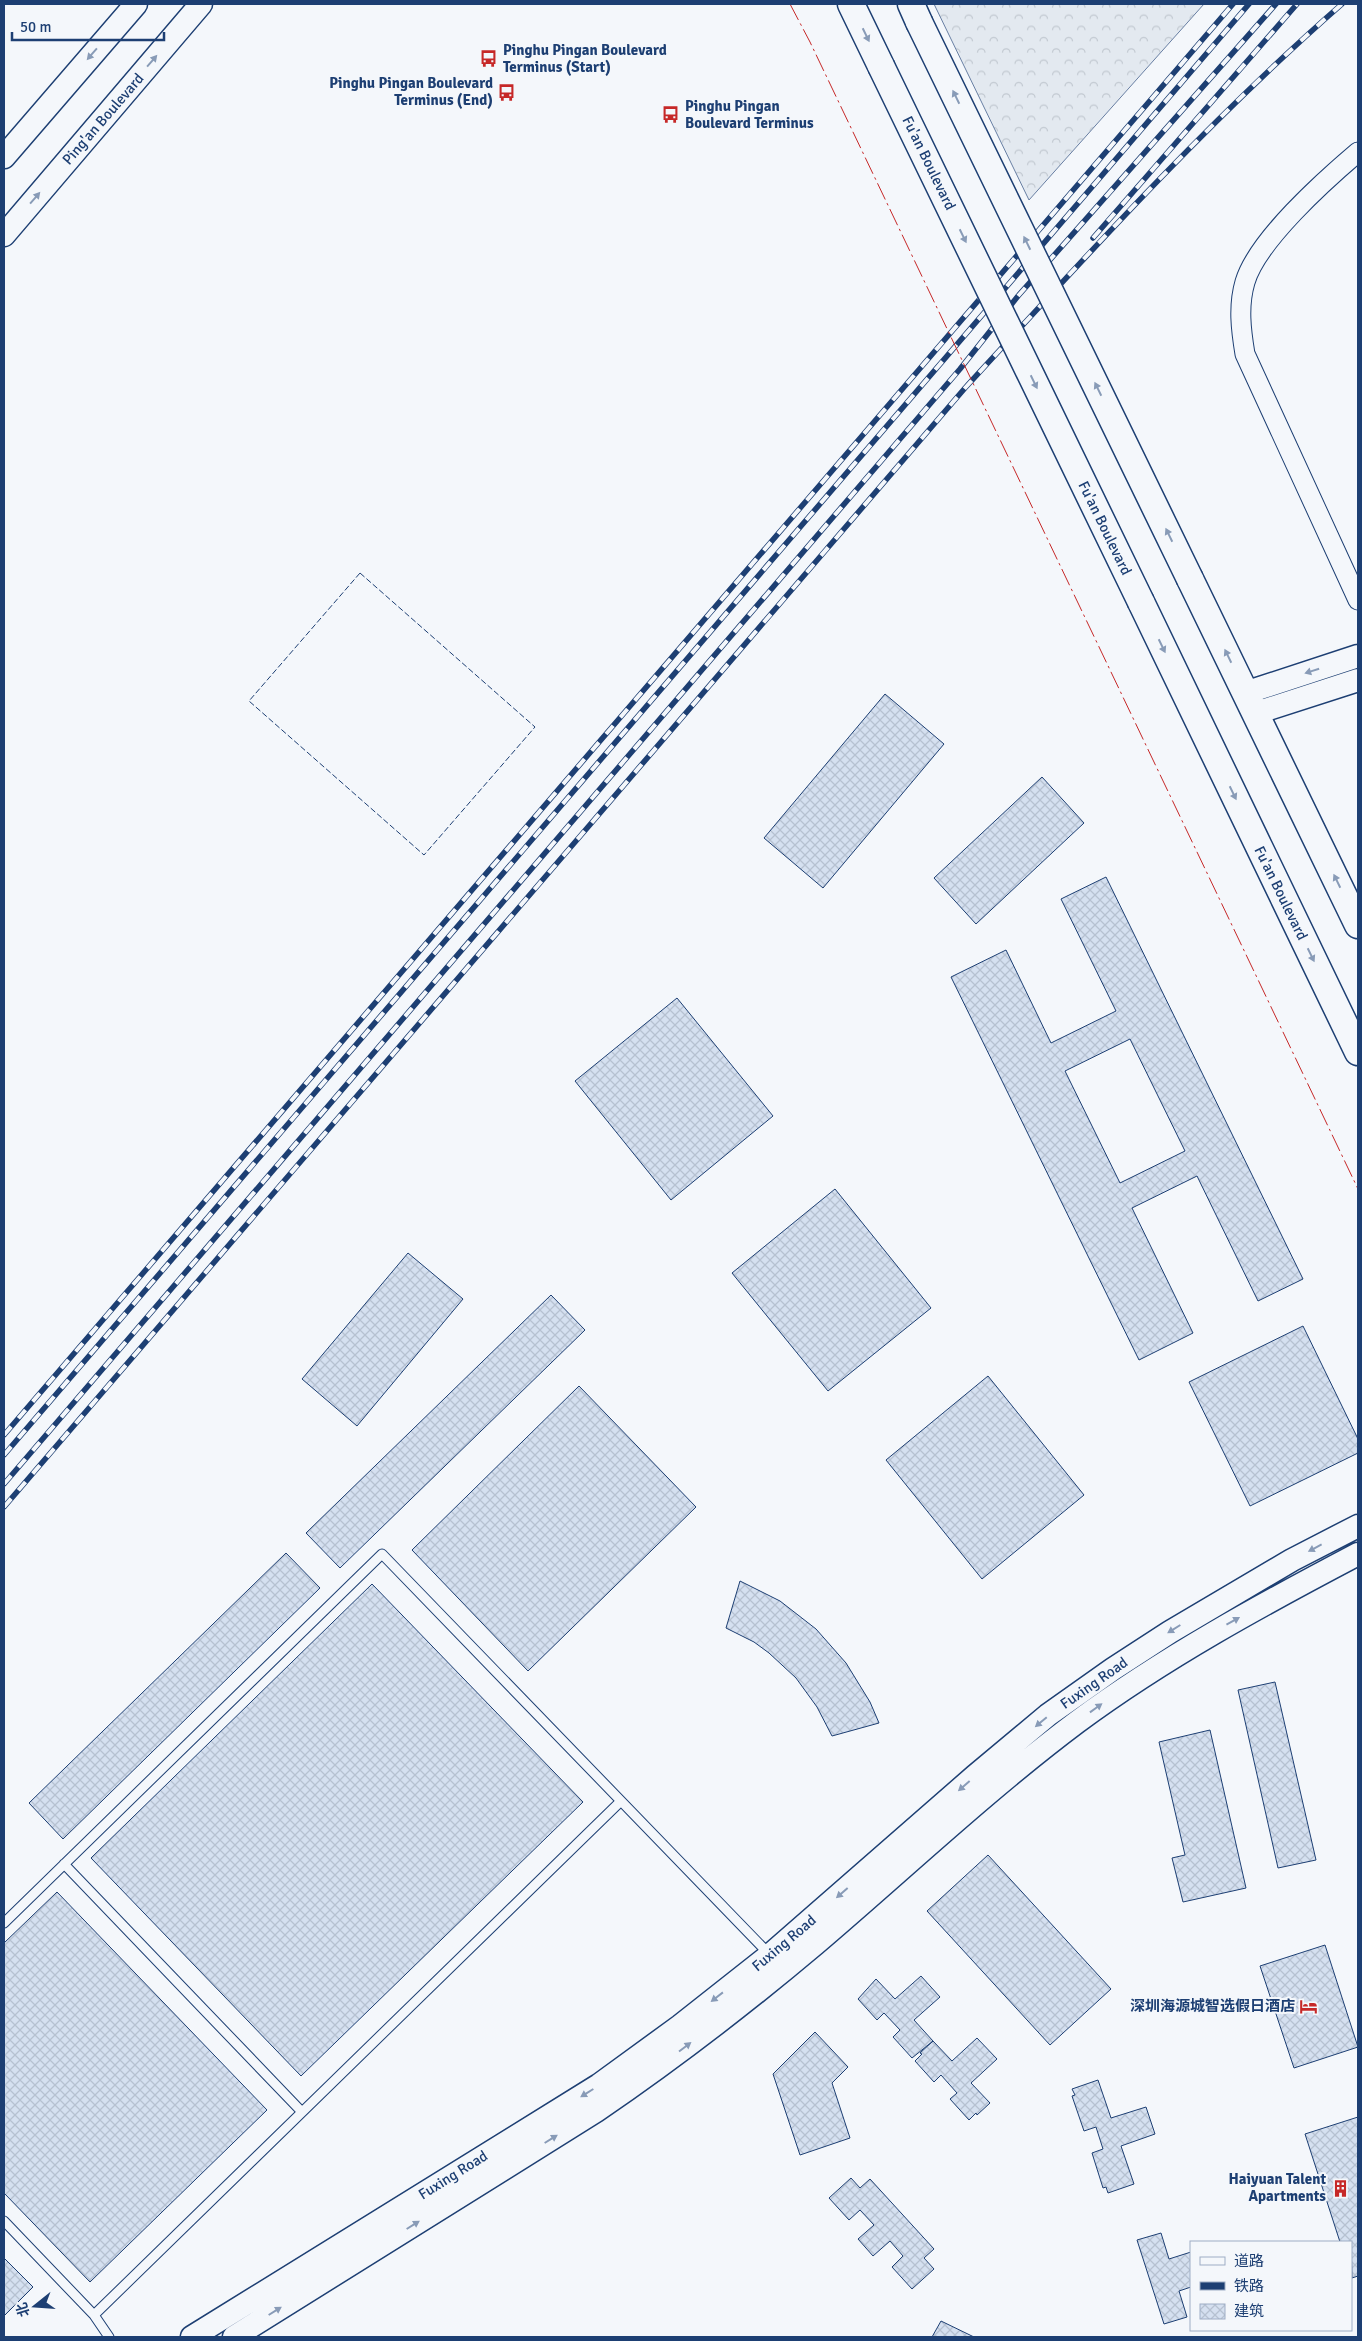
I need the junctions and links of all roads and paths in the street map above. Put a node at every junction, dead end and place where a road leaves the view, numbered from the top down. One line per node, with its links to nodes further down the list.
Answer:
1 (136, 4): 6 (street, one-way to 6)
2 (202, 4): 7 (street, Ping'an Boulevard, one-way to 2)
3 (851, 4): 13 (main road, Fu'an Boulevard, one-way to 13, bridge)
4 (915, 13): 11 (main road, one-way to 4, bridge)
5 (1358, 152): 8 (street)
6 (4, 157)
7 (4, 235)
8 (1358, 600)
9 (1358, 656): 11 (street, one-way to 11)
10 (1358, 680): 11 (street)
11 (1250, 703): 12 (main road, one-way to 11)
12 (1358, 925)
13 (1358, 1052)
14 (1358, 1526): 19 (street, Fuxing Road, one-way to 19)
15 (1358, 1554): 19 (street, Fuxing Road, one-way to 15)
16 (621, 1801): 17 (lane); 19 (lane); 20 (lane)
17 (64, 1864): 18 (lane); 20 (lane)
18 (4, 1923)
19 (777, 1962): 24 (street, Fuxing Road, one-way to 24); 25 (street, Fuxing Road, one-way to 19)
20 (302, 2112): 22 (lane)
21 (4, 2221): 22 (lane)
22 (94, 2315): 23 (lane)
23 (109, 2337)
24 (192, 2337)
25 (234, 2337)

